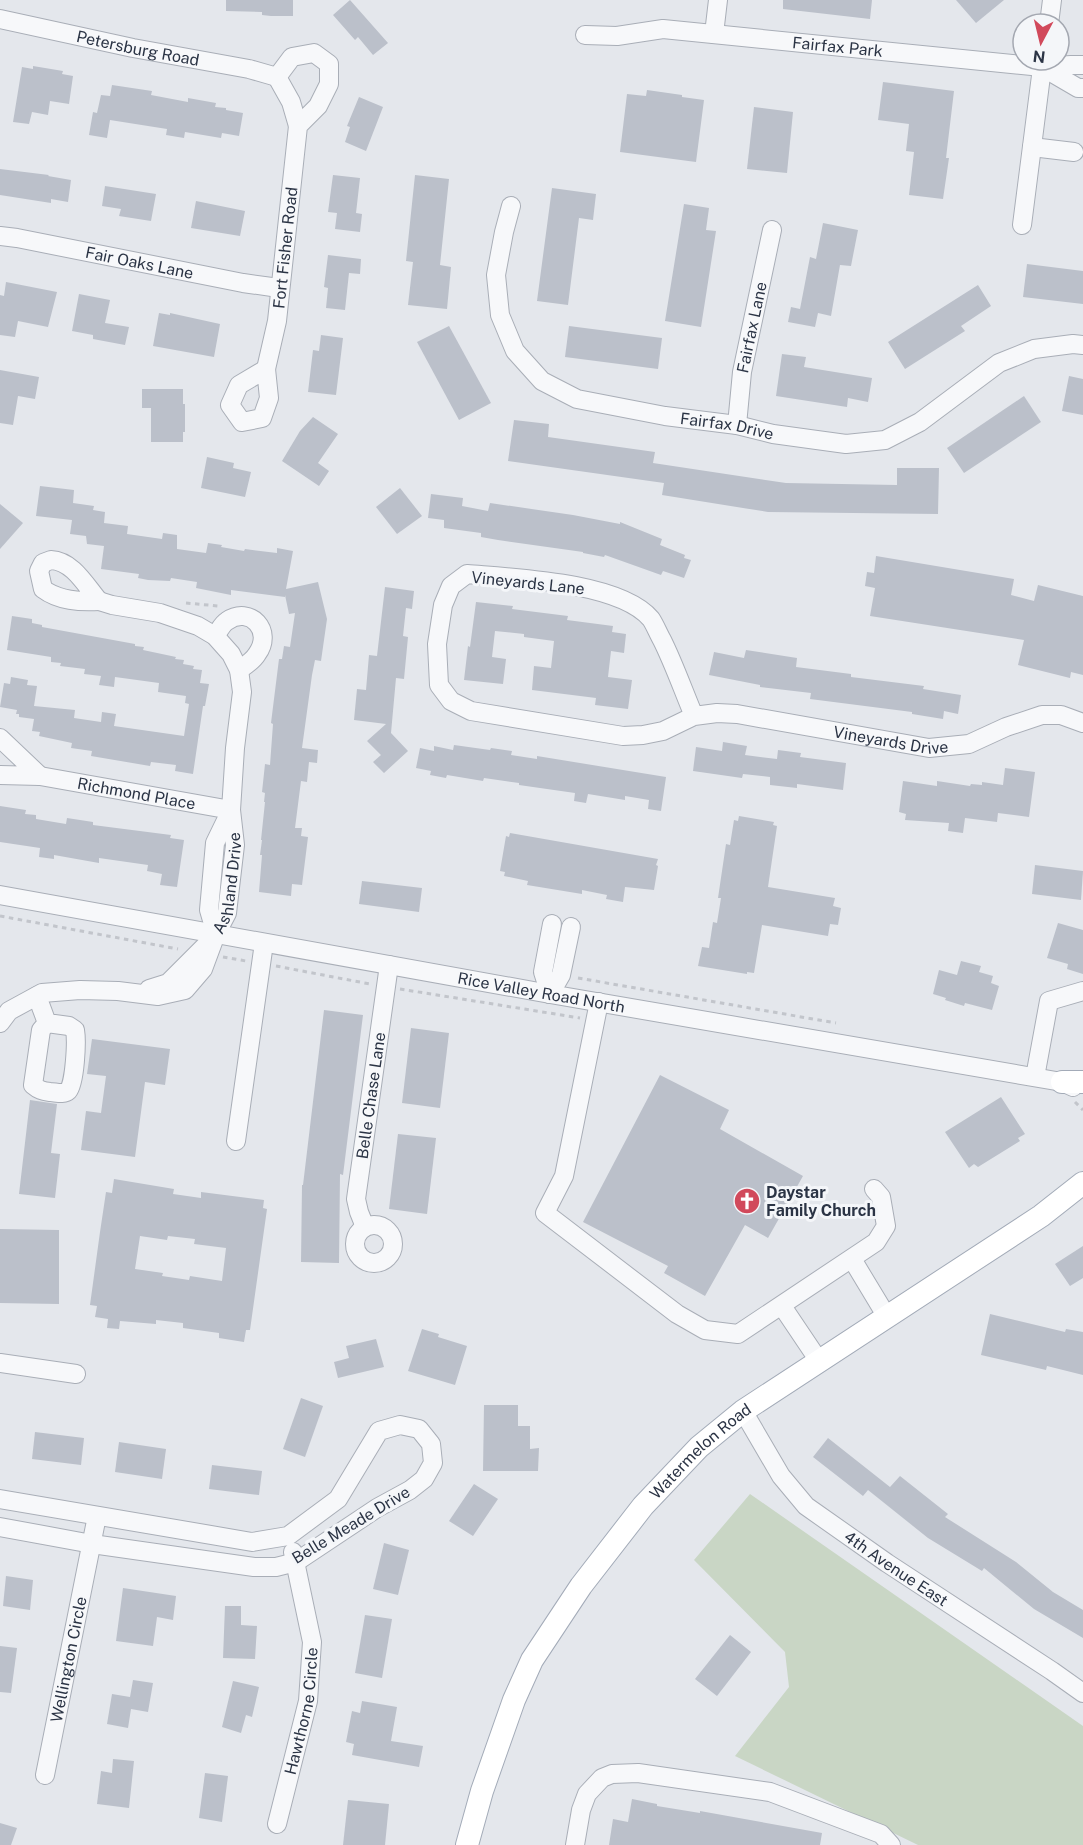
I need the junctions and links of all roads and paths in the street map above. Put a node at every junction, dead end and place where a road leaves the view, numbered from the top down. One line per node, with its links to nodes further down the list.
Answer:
1 (718, 0): 3 (street)
2 (0, 19): 8 (street, Petersburg Road)
3 (714, 34): 4 (street, Fairfax Park); 5 (street, Fairfax Park)
4 (585, 35)
5 (1011, 63)
6 (1042, 72): 11 (street)
7 (1055, 72): 9 (street, Fairfax Park)
8 (277, 77): 10 (street, Fort Fisher Road); 10 (street)
9 (1083, 88)
10 (298, 126): 17 (street, Fort Fisher Road)
11 (1032, 147): 12 (street); 14 (street)
12 (1074, 152)
13 (511, 206): 20 (street, Fairfax Drive)
14 (1022, 225)
15 (772, 230): 20 (street, Fairfax Lane)
16 (0, 236): 17 (street, Fair Oaks Lane)
17 (279, 288): 19 (street, Fort Fisher Road)
18 (1083, 345): 20 (street, Fairfax Drive)
19 (266, 369)
20 (737, 425)
21 (99, 601): 24 (street, Ashland Drive)
22 (184, 603): 23 (path)
23 (226, 604)
24 (215, 636): 25 (street, Ashland Drive); 25 (street)
25 (239, 670): 31 (street, Ashland Drive)
26 (694, 716): 26 (street, Vineyards Lane); 27 (street, Vineyards Drive)
27 (1083, 723)
28 (0, 738): 30 (street)
29 (0, 775): 30 (street, Richmond Place)
30 (40, 776): 31 (street, Richmond Place)
31 (231, 810): 35 (street, Ashland Drive)
32 (0, 895): 35 (street, Rice Valley Road North)
33 (552, 924): 40 (street)
34 (571, 927): 38 (street)
35 (216, 934): 36 (street, Rice Valley Road North); 41 (street)
36 (264, 943): 37 (street, Rice Valley Road North); 49 (street)
37 (389, 965): 40 (street, Rice Valley Road North); 52 (street, Belle Chase Lane)
38 (561, 975): 40 (street); 45 (path)
39 (1083, 991): 46 (street)
40 (550, 994): 42 (street, Rice Valley Road North)
41 (37, 996): 43 (street); 44 (street)
42 (598, 1002): 46 (street, Rice Valley Road North); 54 (street)
43 (0, 1023)
44 (48, 1023)
45 (836, 1023)
46 (1035, 1077): 47 (street, Rice Valley Road North)
47 (1072, 1082): 48 (street, Rice Valley Road North)
48 (1083, 1092)
49 (236, 1141)
50 (1083, 1183): 55 (main road, Watermelon Road)
51 (874, 1189): 53 (street)
52 (365, 1227)
53 (852, 1258): 54 (street); 55 (street)
54 (782, 1305): 56 (street)
55 (887, 1317): 56 (main road, Watermelon Road)
56 (819, 1361): 59 (main road, Watermelon Road)
57 (0, 1363): 58 (street)
58 (76, 1374)
59 (742, 1411): 66 (street, 4th Avenue East); 69 (main road, Watermelon Road)
60 (0, 1499): 61 (street, Belle Meade Drive)
61 (97, 1516): 63 (street, Belle Meade Drive); 64 (street, Wellington Circle)
62 (0, 1527): 64 (street, Belle Meade Drive)
63 (288, 1536): 65 (street, Hawthorne Circle); 65 (street, Belle Meade Drive)
64 (92, 1544): 65 (street, Belle Meade Drive); 67 (street, Wellington Circle)
65 (296, 1562): 68 (street, Hawthorne Circle)
66 (1083, 1693)
67 (45, 1775)
68 (277, 1824)
69 (467, 1845)
70 (575, 1845): 71 (street)
71 (891, 1845)

